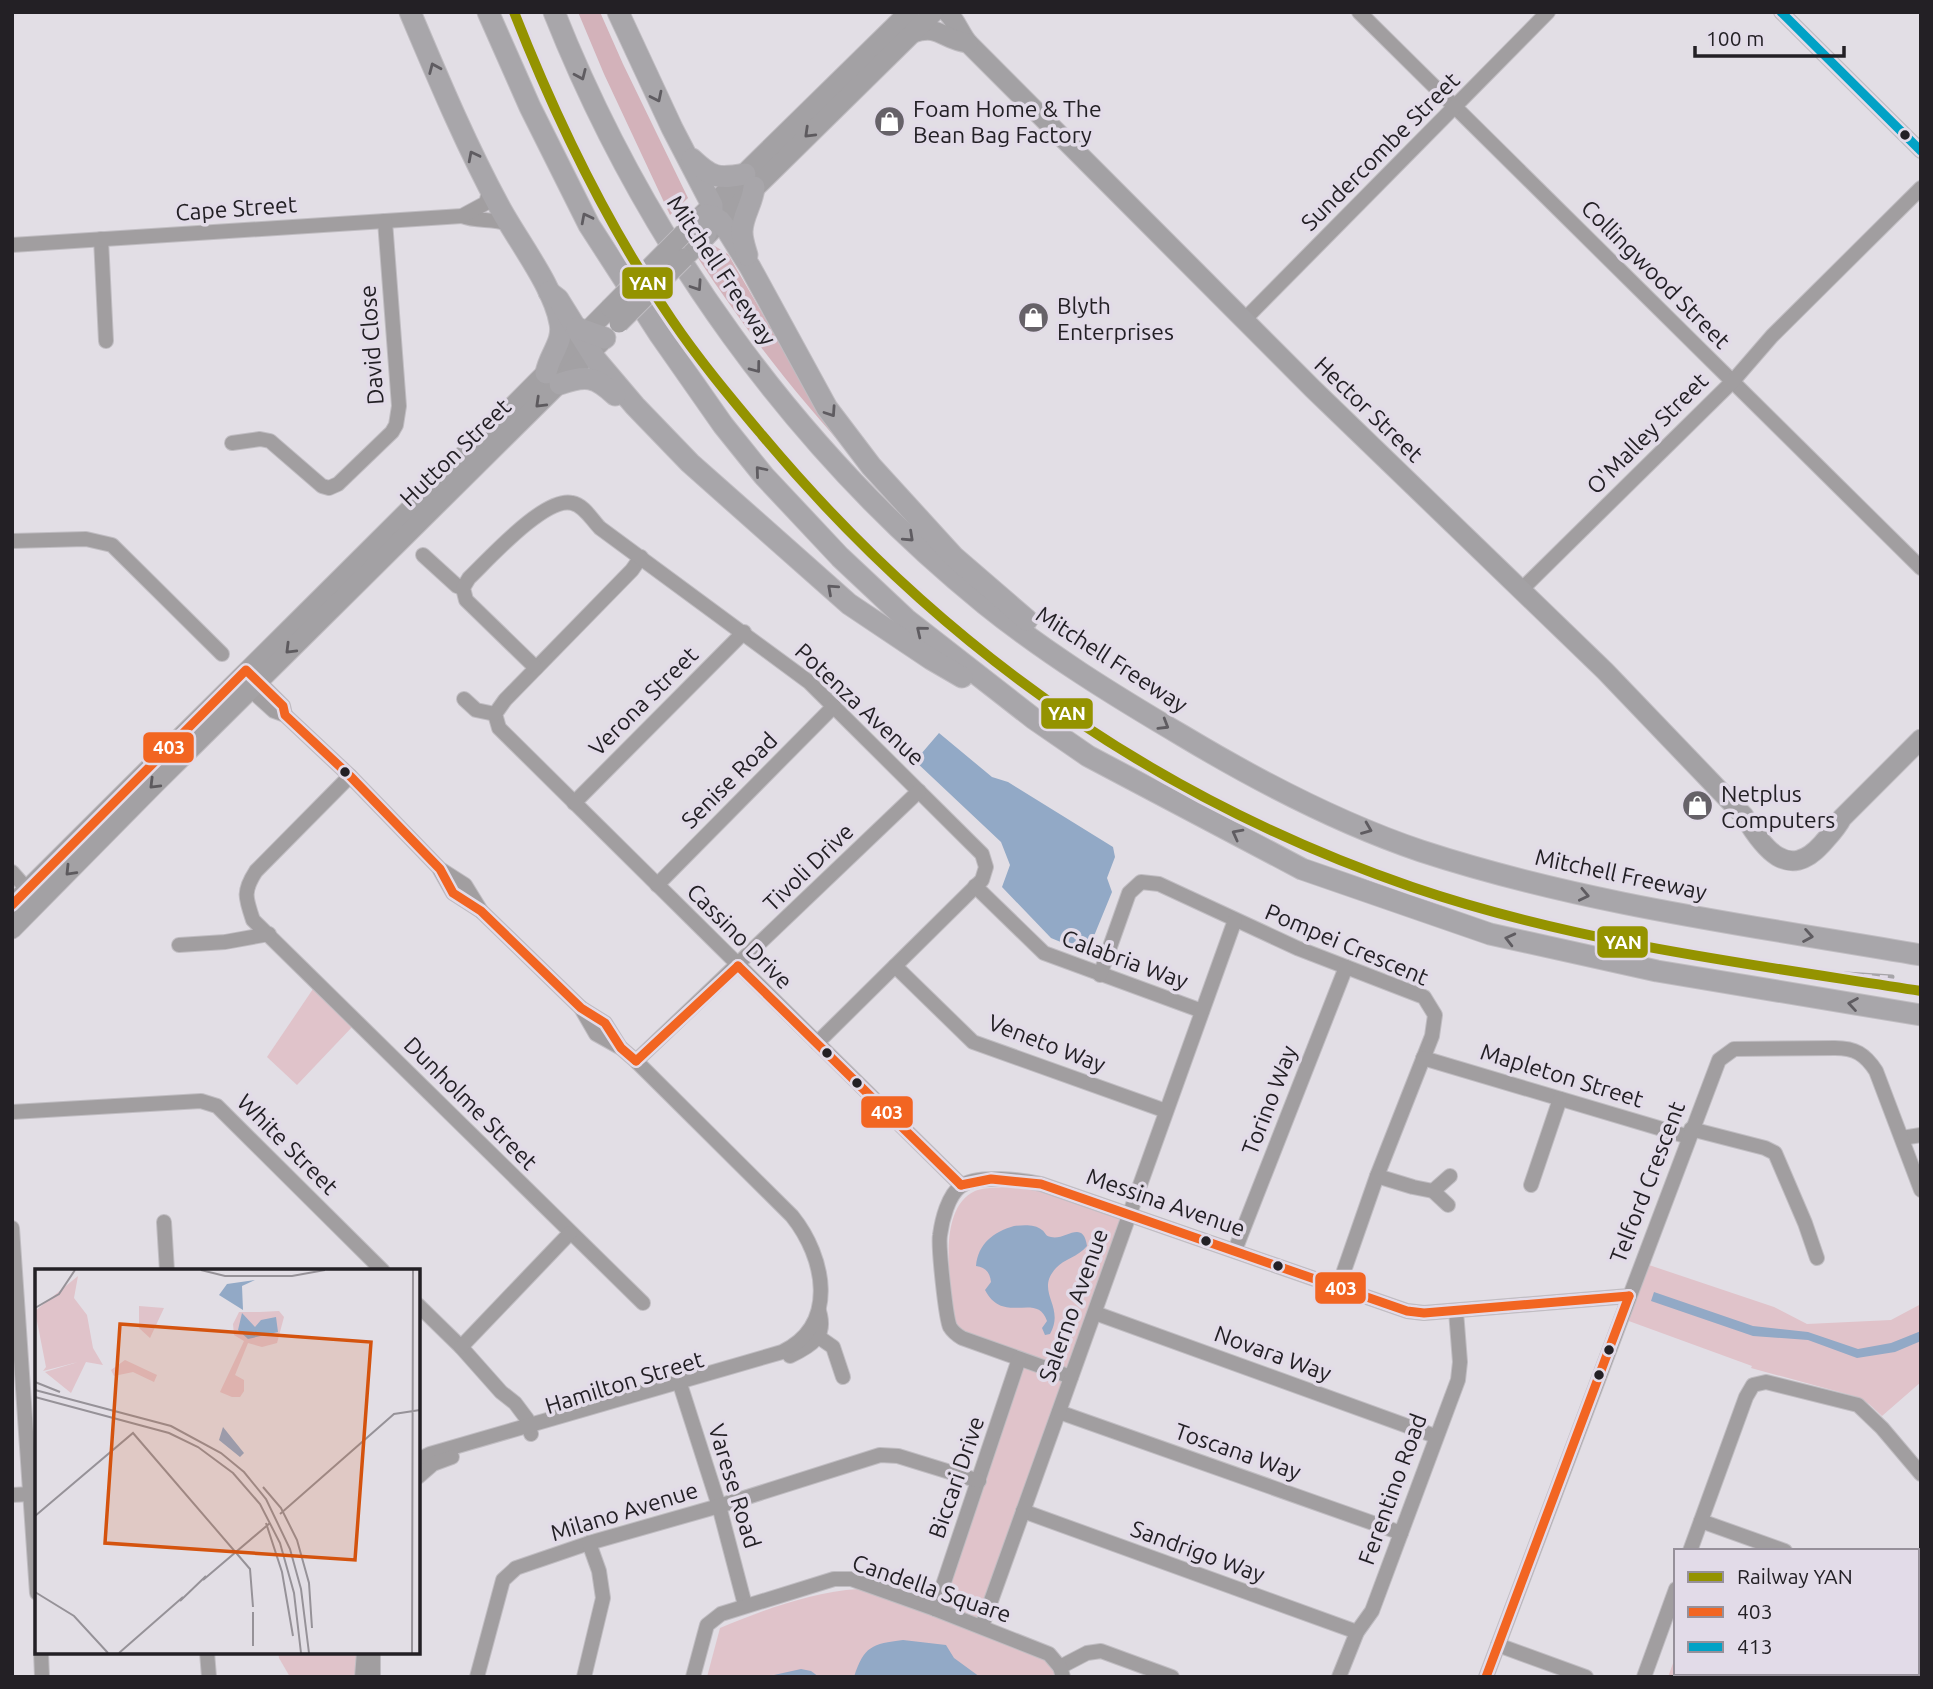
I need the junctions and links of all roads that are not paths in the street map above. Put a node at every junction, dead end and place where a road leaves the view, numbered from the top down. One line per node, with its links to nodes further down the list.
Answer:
1 (410, 12): 18 (highway, one-way to 1)
2 (488, 12): 49 (highway, one-way to 2)
3 (554, 12): 45 (highway, Mitchell Freeway, one-way to 45)
4 (618, 12): 15 (highway, one-way to 15)
5 (897, 12): 13 (main road)
6 (909, 12): 13 (main road, Hutton Street)
7 (1359, 12): 14 (street, Collingwood Street)
8 (1548, 12): 14 (street, Sundercombe Street)
9 (1781, 12): 16 (street)
10 (936, 13): 11 (main road, Hutton Street); 12 (main road, Hector Street)
11 (913, 33): 12 (main road); 17 (main road, Hutton Street, one-way to 17)
12 (964, 39): 28 (main road, Hector Street)
13 (878, 43): 17 (main road, Hutton Street)
14 (1456, 107): 28 (street, Sundercombe Street); 32 (street, Collingwood Street)
15 (683, 150): 17 (highway); 22 (highway)
16 (1921, 151)
17 (749, 180): 22 (main road, Hutton Street); 26 (highway)
18 (490, 188): 20 (street); 23 (highway)
19 (1921, 188): 32 (street, O'Malley Street)
20 (462, 216): 21 (street, Cape Street); 23 (street, Cape Street)
21 (385, 221): 24 (street, Cape Street); 34 (street, David Close)
22 (709, 221): 26 (highway); 29 (main road, Hutton Street, bridge)
23 (509, 223): 27 (highway)
24 (101, 239): 25 (street, Cape Street); 30 (street)
25 (12, 244)
26 (750, 267): 45 (highway, one-way to 45)
27 (549, 292): 29 (highway); 31 (highway)
28 (1244, 320): 40 (main road, Hector Street)
29 (595, 331): 31 (main road, Hutton Street); 33 (highway)
30 (106, 341)
31 (553, 378): 33 (highway); 44 (main road, Hutton Street)
32 (1733, 381): 38 (street, Collingwood Street); 40 (street, O'Malley Street)
33 (635, 406): 49 (highway, one-way to 33)
34 (232, 443)
35 (12, 541): 42 (street)
36 (423, 555): 39 (street)
37 (641, 556): 39 (street, Potenza Avenue); 41 (street, Potenza Avenue); 43 (street)
38 (1921, 568)
39 (463, 588): 43 (street)
40 (1521, 590): 50 (main road, Hector Street)
41 (744, 632): 47 (street, Potenza Avenue); 53 (street, Verona Street)
42 (222, 654)
43 (536, 668): 48 (street)
44 (248, 680): 51 (street, Hamilton Street); 57 (main road, Hutton Street)
45 (1106, 690): 62 (highway, Mitchell Freeway, one-way to 62)
46 (464, 699): 48 (street)
47 (834, 706): 52 (street, Potenza Avenue); 55 (street, Senise Road)
48 (495, 714): 53 (street, Cassino Drive)
49 (1034, 718): 68 (highway, one-way to 49)
50 (1921, 739)
51 (350, 776): 60 (street, Dunholme Street); 71 (street, Hamilton Street)
52 (919, 792): 56 (street, Potenza Avenue); 63 (street, Tivoli Drive)
53 (574, 803): 55 (street, Cassino Drive)
54 (12, 872): 57 (street)
55 (657, 886): 63 (street, Cassino Drive)
56 (975, 886): 64 (street); 66 (street, Calabria Way)
57 (24, 899): 59 (main road, Hutton Street)
58 (1235, 920): 65 (street, Pompei Crescent); 66 (street, Pompei Crescent); 67 (street, Salerno Avenue)
59 (12, 929)
60 (269, 934): 61 (street); 88 (street, Dunholme Street)
61 (178, 945)
62 (1921, 955)
63 (737, 965): 69 (street, Cassino Drive); 71 (street, Tivoli Drive)
64 (895, 966): 69 (street); 73 (street, Veneto Way)
65 (1346, 967): 70 (street, Pompei Crescent); 89 (street, Torino Way)
66 (1100, 975): 67 (street, Calabria Way)
67 (1202, 1012): 73 (street, Salerno Avenue)
68 (1921, 1015)
69 (817, 1044): 80 (street, Cassino Drive)
70 (1423, 1058): 72 (street, Mapleton Street); 78 (street, Pompei Crescent)
71 (636, 1061): 99 (street, Hamilton Street)
72 (1560, 1099): 75 (street, Mapleton Street); 81 (street)
73 (1166, 1111): 85 (street, Salerno Avenue)
74 (12, 1112): 92 (street, White Street)
75 (1690, 1133): 77 (street, Telford Crescent); 90 (street, Mapleton Street); 94 (street, Telford Crescent)
76 (1921, 1135): 77 (street)
77 (1902, 1138): 82 (street, Telford Crescent)
78 (1377, 1176): 83 (street); 93 (street, Pompei Crescent)
79 (1450, 1176): 83 (street)
80 (961, 1185): 85 (street, Messina Avenue); 101 (street)
81 (1531, 1185)
82 (1921, 1190)
83 (1433, 1191): 84 (street)
84 (1448, 1205)
85 (1130, 1213): 89 (street, Messina Avenue); 98 (street, Salerno Avenue)
86 (164, 1222): 91 (street)
87 (12, 1228): 112 (street)
88 (570, 1233): 95 (street, Dunholme Street); 100 (street)
89 (1235, 1250): 93 (street, Messina Avenue)
90 (1817, 1258)
91 (167, 1269)
92 (381, 1269)
93 (1338, 1288): 97 (street, Messina Avenue)
94 (1629, 1296): 97 (street, Messina Avenue); 127 (street, Telford Crescent)
95 (643, 1303)
96 (420, 1307): 100 (street)
97 (1456, 1311): 107 (street, Ferentino Road)
98 (1095, 1313): 103 (street, Salerno Avenue); 107 (street, Novara Way)
99 (814, 1333): 102 (street); 104 (street, Hamilton Street)
100 (461, 1347): 106 (street)
101 (1019, 1359): 103 (street); 111 (street, Biccari Drive)
102 (844, 1377)
103 (1071, 1377): 105 (street, Salerno Avenue)
104 (680, 1385): 106 (street, Hamilton Street); 114 (street, Varese Road)
105 (1059, 1412): 115 (street, Salerno Avenue); 117 (street, Toscana Way)
106 (524, 1431): 108 (street, Hamilton Street); 110 (street, Hamilton Street)
107 (1436, 1436): 117 (street, Ferentino Road)
108 (420, 1459)
109 (1921, 1474): 116 (street)
110 (420, 1475)
111 (979, 1481): 114 (street, Milano Avenue); 124 (street, Biccari Drive)
112 (30, 1494): 113 (street); 121 (street)
113 (12, 1495)
114 (719, 1506): 118 (street, Milano Avenue); 123 (street, Varese Road)
115 (1023, 1511): 125 (street, Salerno Avenue); 126 (street, Sandrigo Way)
116 (1700, 1521): 119 (street); 120 (street)
117 (1401, 1533): 126 (street, Ferentino Road)
118 (589, 1543): 137 (street, Milano Avenue); 138 (street)
119 (1691, 1549)
120 (1779, 1549)
121 (35, 1565)
122 (1674, 1594): 144 (street)
123 (745, 1605): 124 (street, Candella Square); 139 (street, Candella Square)
124 (936, 1609): 125 (street, Candella Square)
125 (982, 1626): 132 (street, Candella Square)
126 (1357, 1633): 141 (street, Ferentino Road)
127 (1498, 1645): 142 (street, Telford Crescent); 143 (street)
128 (41, 1654): 133 (street)
129 (207, 1654): 134 (street)
130 (365, 1654): 135 (street)
131 (373, 1654): 136 (street)
132 (1061, 1672): 140 (street)
133 (42, 1677)
134 (209, 1677)
135 (362, 1677)
136 (373, 1677)
137 (477, 1677)
138 (584, 1677)
139 (693, 1677)
140 (1172, 1677)
141 (1339, 1677)
142 (1486, 1677)
143 (1586, 1677)
144 (1644, 1677)

